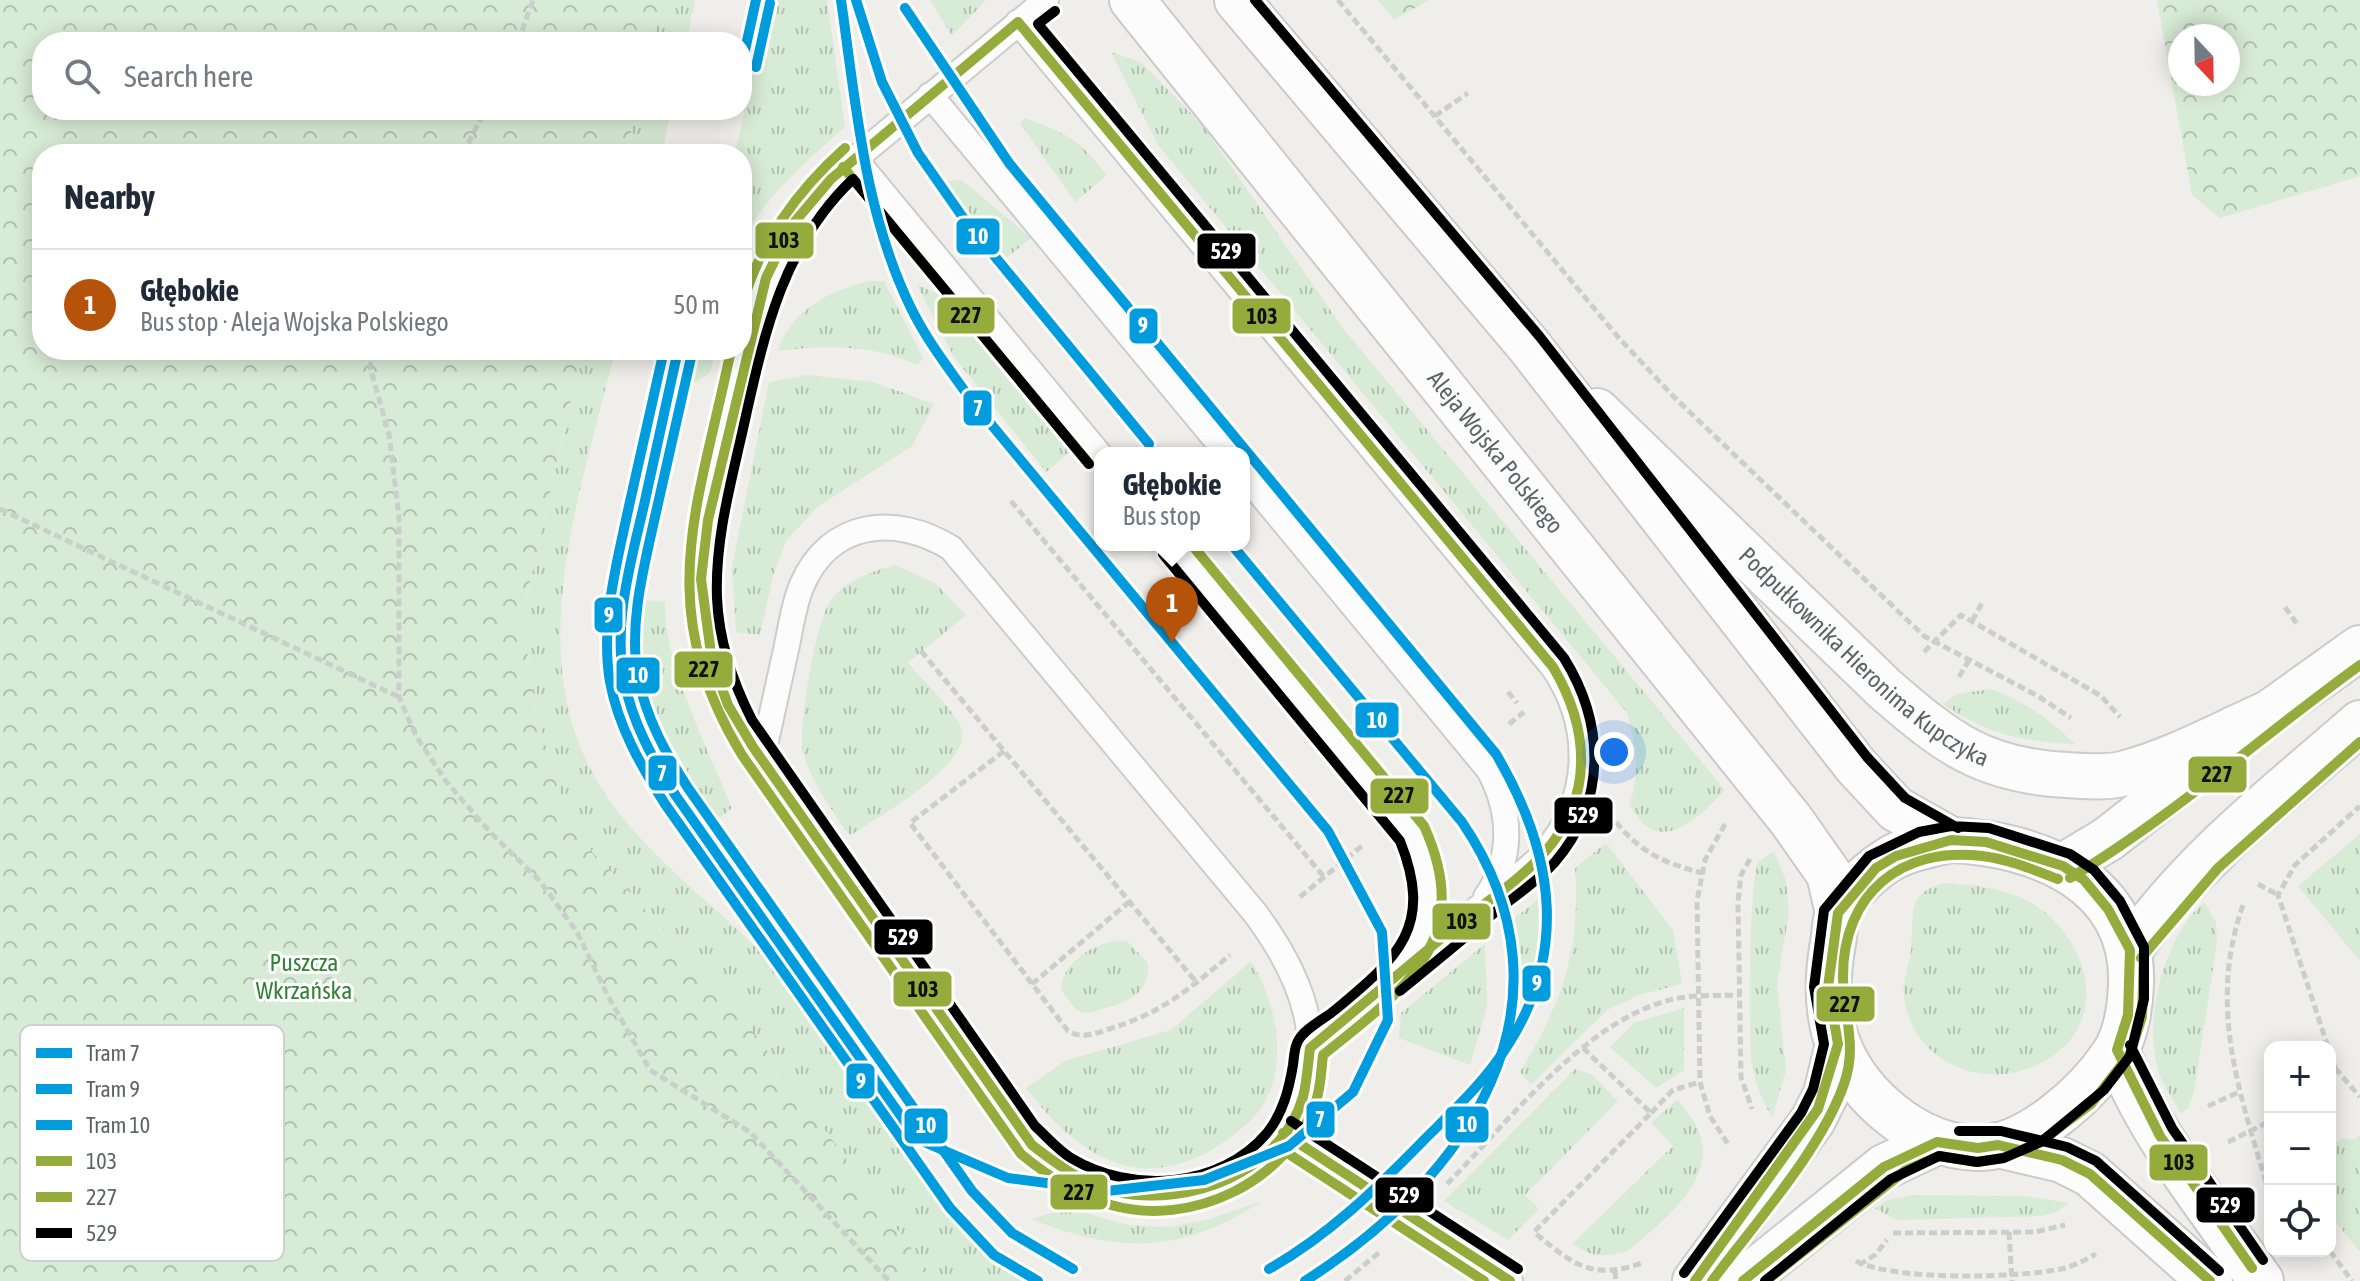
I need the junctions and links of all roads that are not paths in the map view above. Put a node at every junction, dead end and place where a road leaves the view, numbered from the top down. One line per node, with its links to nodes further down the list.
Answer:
1 (1046, 0): 4 (lane)
2 (1132, 0): 20 (main road, Aleja Wojska Polskiego)
3 (1237, 0): 8 (main road)
4 (1018, 22): 5 (lane); 21 (lane)
5 (930, 95): 6 (lane); 10 (lane)
6 (854, 158): 7 (lane); 11 (lane)
7 (752, 338)
8 (1529, 346): 15 (main road, Podpułkownika Hieronima Kupczyka); 18 (main road)
9 (747, 360): 17 (lane)
10 (1222, 447)
11 (1094, 448)
12 (1250, 481): 21 (lane)
13 (1179, 551): 23 (lane)
14 (2360, 648): 15 (main road, Podpułkownika Hieronima Kupczyka)
15 (2269, 713): 19 (main road, Podpułkownika Hieronima Kupczyka)
16 (2360, 723): 22 (main road)
17 (762, 759): 25 (lane); 27 (lane)
18 (1951, 840): 19 (main road); 20 (main road)
19 (2063, 866): 22 (main road)
20 (1838, 913): 24 (main road)
21 (1469, 917): 23 (lane)
22 (2130, 950): 26 (main road)
23 (1389, 982): 25 (lane)
24 (1838, 1044): 28 (main road); 31 (main road)
25 (1310, 1048): 27 (lane)
26 (2117, 1050): 29 (main road); 34 (main road)
27 (1283, 1133): 30 (lane)
28 (1937, 1142): 29 (main road); 32 (main road)
29 (1998, 1145): 33 (main road)
30 (1510, 1281)
31 (1695, 1281)
32 (1743, 1281)
33 (2210, 1281)
34 (2261, 1281)

